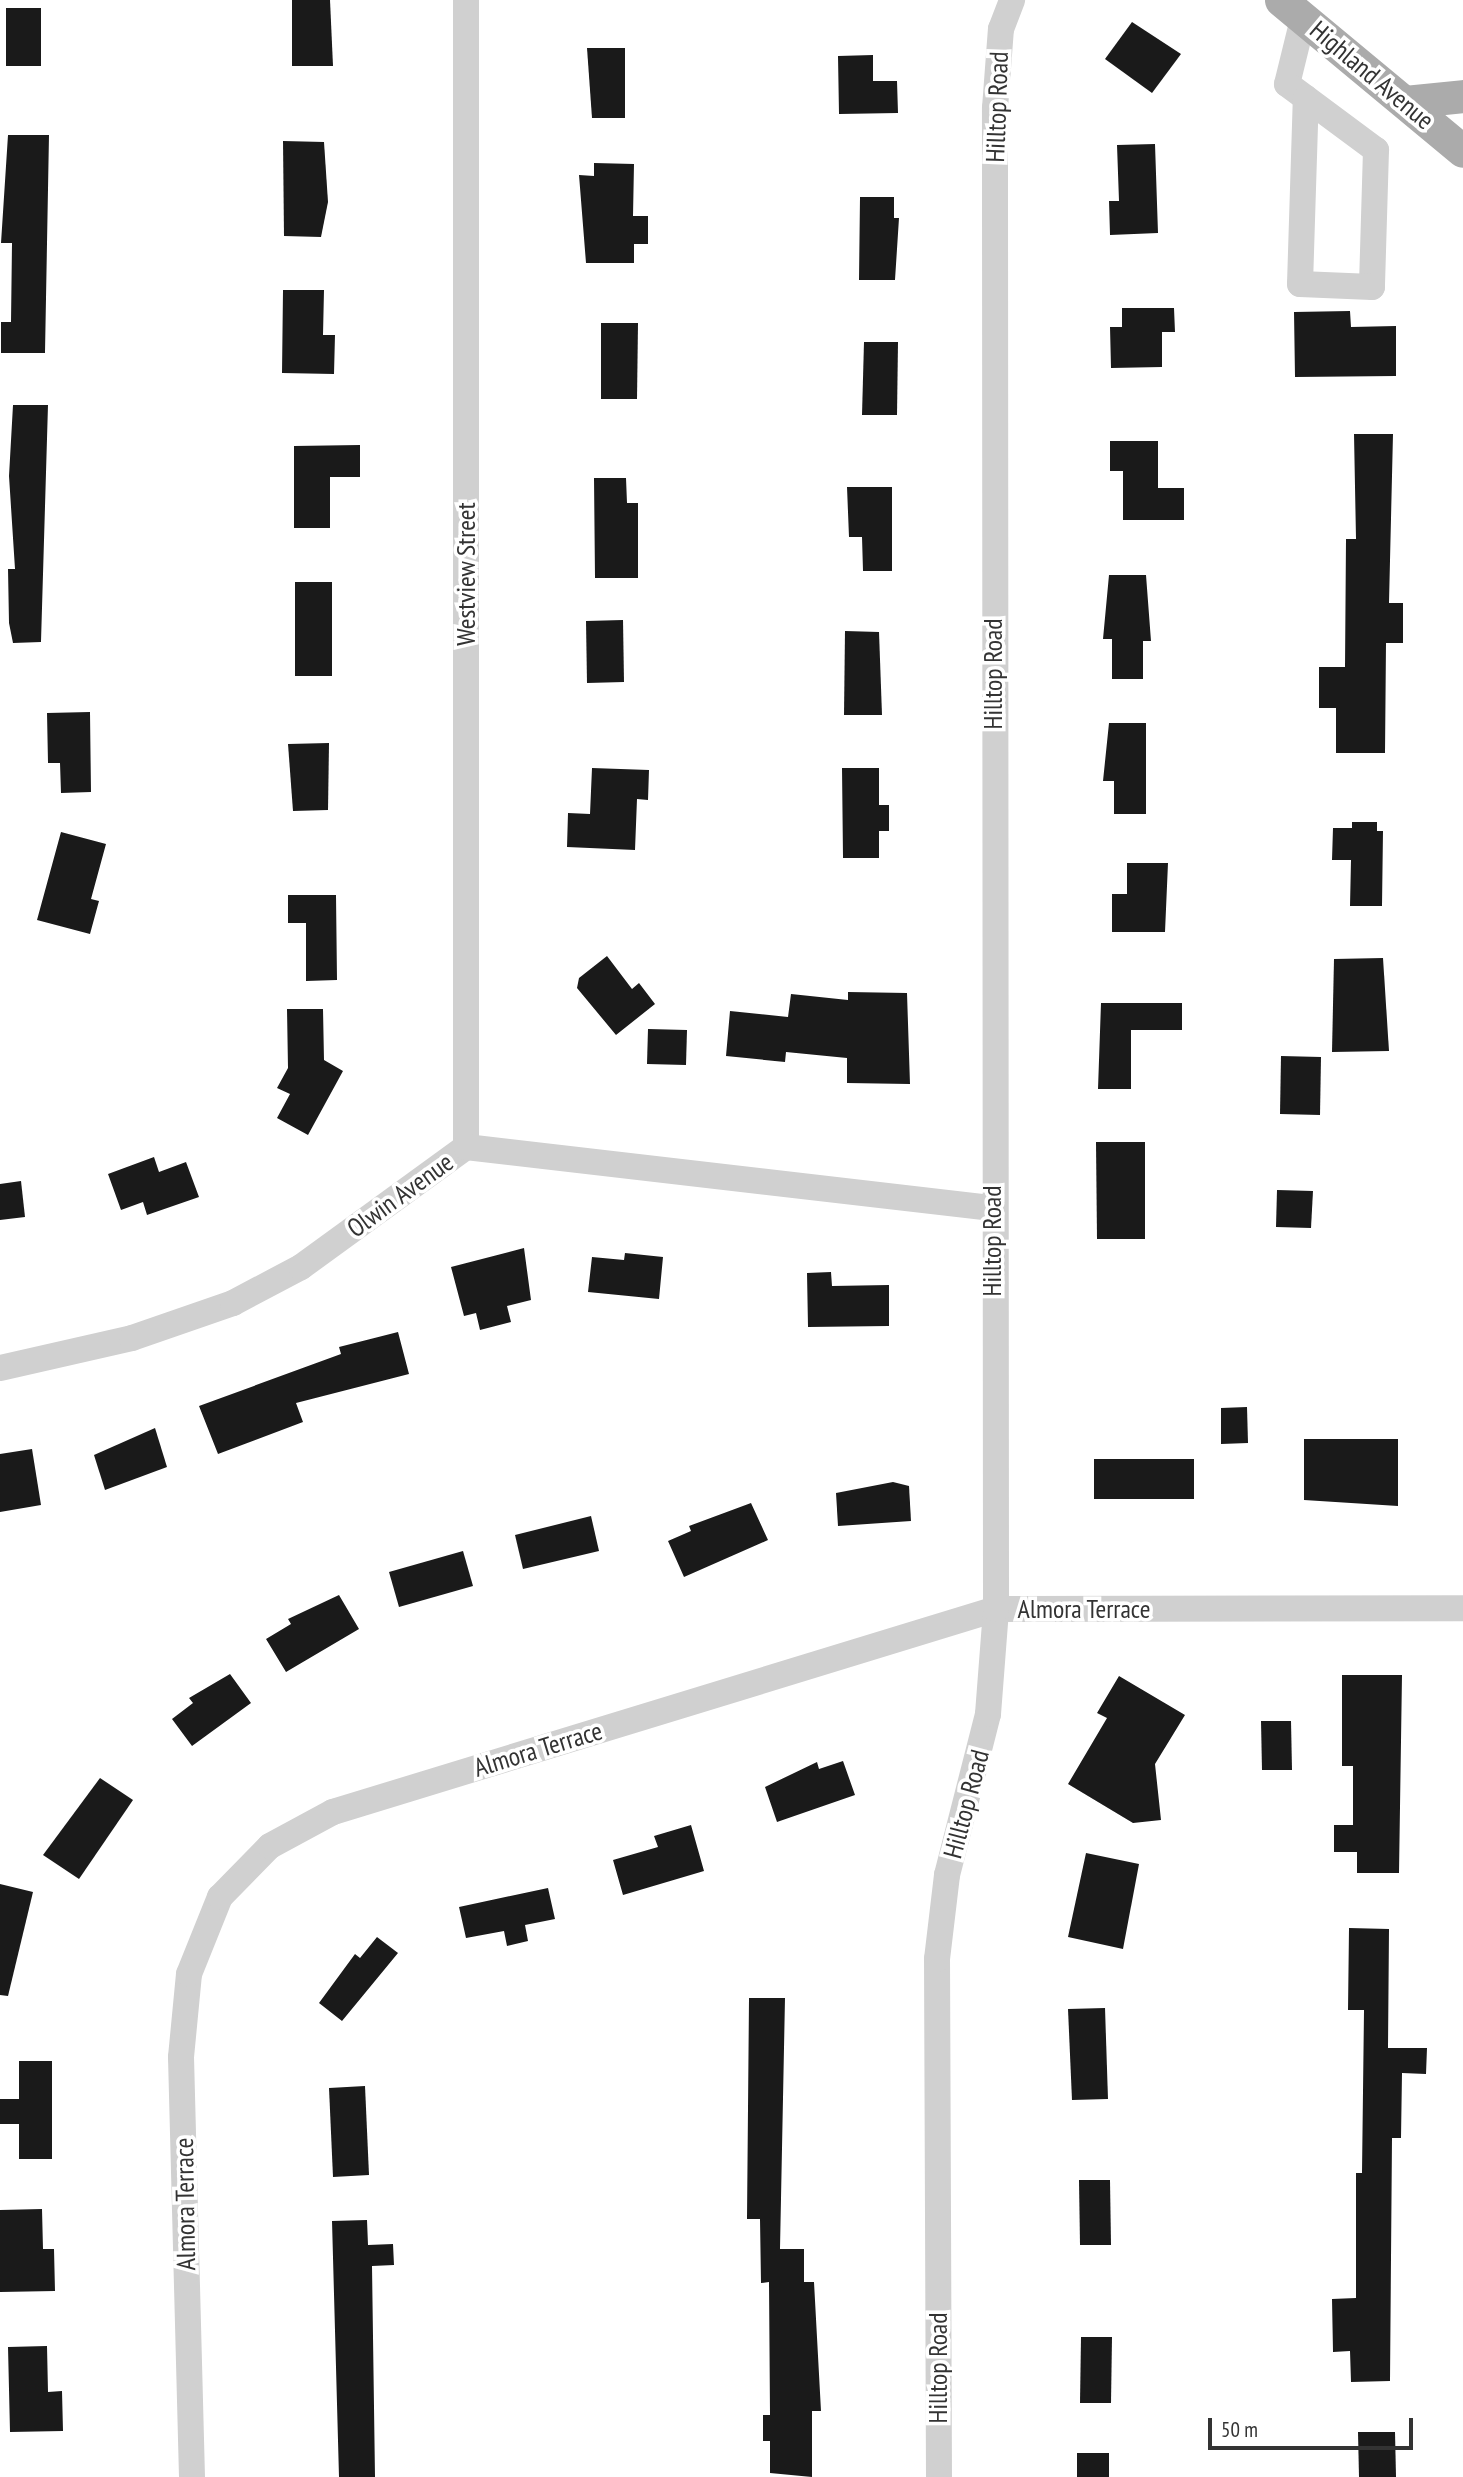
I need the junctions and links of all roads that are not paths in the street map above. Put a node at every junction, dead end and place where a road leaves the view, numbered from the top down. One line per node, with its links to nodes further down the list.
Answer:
1 (466, 0): 8 (street, Westview Street)
2 (1012, 0): 9 (street, Hilltop Road)
3 (1292, 9): 5 (street); 6 (main road, Highland Avenue)
4 (1463, 96): 6 (main road)
5 (1306, 98): 5 (street)
6 (1405, 103): 7 (main road, Highland Avenue)
7 (1463, 150)
8 (466, 1147): 9 (street, Olwin Avenue); 10 (street, Olwin Avenue)
9 (992, 1208): 12 (street, Hilltop Road)
10 (0, 1368)
11 (1463, 1608): 12 (street, Almora Terrace)
12 (996, 1609): 13 (street, Almora Terrace); 14 (street, Hilltop Road)
13 (192, 2477)
14 (939, 2477)

